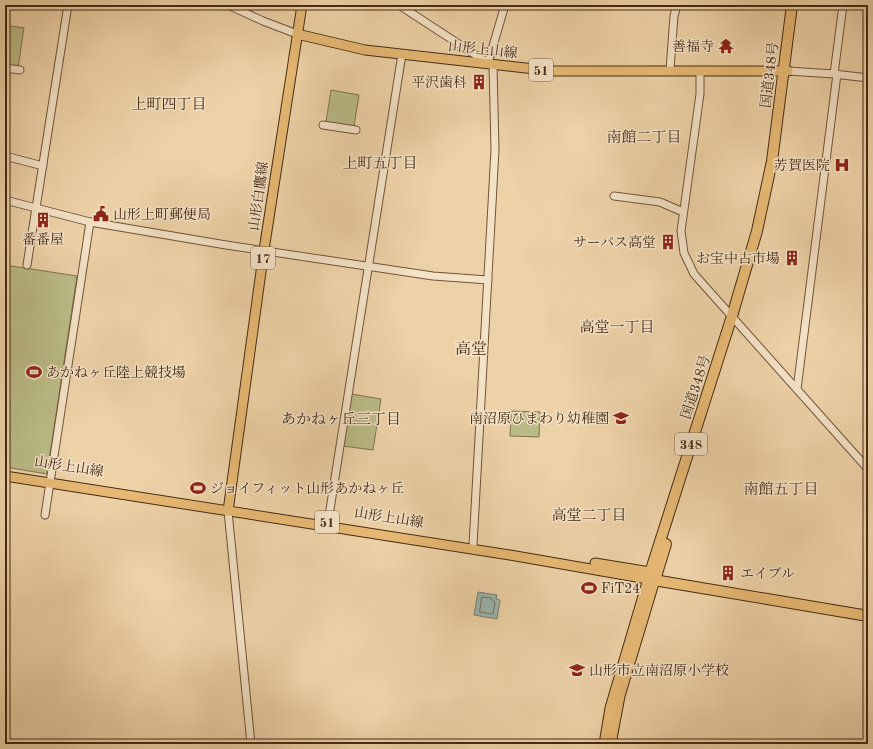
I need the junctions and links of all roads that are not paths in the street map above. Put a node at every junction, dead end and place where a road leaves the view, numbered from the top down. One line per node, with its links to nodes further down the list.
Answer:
1 (68, 5): 23 (street)
2 (228, 5): 10 (street)
3 (302, 5): 10 (main road, 山形白鷹線 / 17)
4 (399, 5): 12 (street)
5 (505, 5): 12 (street)
6 (677, 5): 15 (street)
7 (792, 5): 17 (highway, 国道348号 / 348)
8 (797, 5): 17 (highway, 国道348号 / 348)
9 (843, 5): 18 (street)
10 (297, 34): 11 (main road, 山形上山線 / 51); 29 (main road, 山形白鷹線 / 17)
11 (402, 54): 12 (main road, 山形上山線 / 51); 31 (street)
12 (490, 64): 15 (main road, 山形上山線 / 51); 32 (street)
13 (5, 68): 14 (street)
14 (20, 70)
15 (670, 70): 16 (main road, 山形上山線 / 51)
16 (700, 71): 17 (main road, 山形上山線 / 51); 27 (street)
17 (786, 71): 18 (street); 33 (highway, 国道348号 / 348)
18 (836, 74): 19 (street); 34 (street)
19 (868, 78)
20 (323, 125): 21 (street)
21 (356, 130)
22 (5, 156): 23 (street)
23 (43, 166): 26 (street)
24 (614, 196): 27 (street)
25 (5, 200): 26 (street)
26 (36, 208): 28 (street); 30 (street)
27 (683, 212): 33 (street)
28 (90, 222): 29 (street); 38 (street)
29 (264, 250): 31 (street); 39 (main road, 山形白鷹線 / 17)
30 (27, 265)
31 (368, 266): 32 (street); 41 (street)
32 (488, 280): 42 (street)
33 (734, 318): 34 (street); 43 (highway, 国道348号 / 348)
34 (798, 389): 35 (street)
35 (868, 469)
36 (5, 470): 38 (main road, 山形上山線 / 51)
37 (5, 476): 38 (main road, 山形上山線 / 51)
38 (50, 480): 39 (main road, 山形上山線 / 51); 40 (street)
39 (228, 508): 41 (main road, 山形上山線 / 51); 43 (main road, 山形上山線 / 51); 46 (street)
40 (45, 515)
41 (328, 522): 42 (main road, 山形上山線 / 51)
42 (473, 545): 43 (main road, 山形上山線 / 51)
43 (652, 576): 44 (highway); 45 (highway); 47 (main road); 48 (main road)
44 (868, 611)
45 (868, 616)
46 (251, 744)
47 (604, 744)
48 (611, 744)

